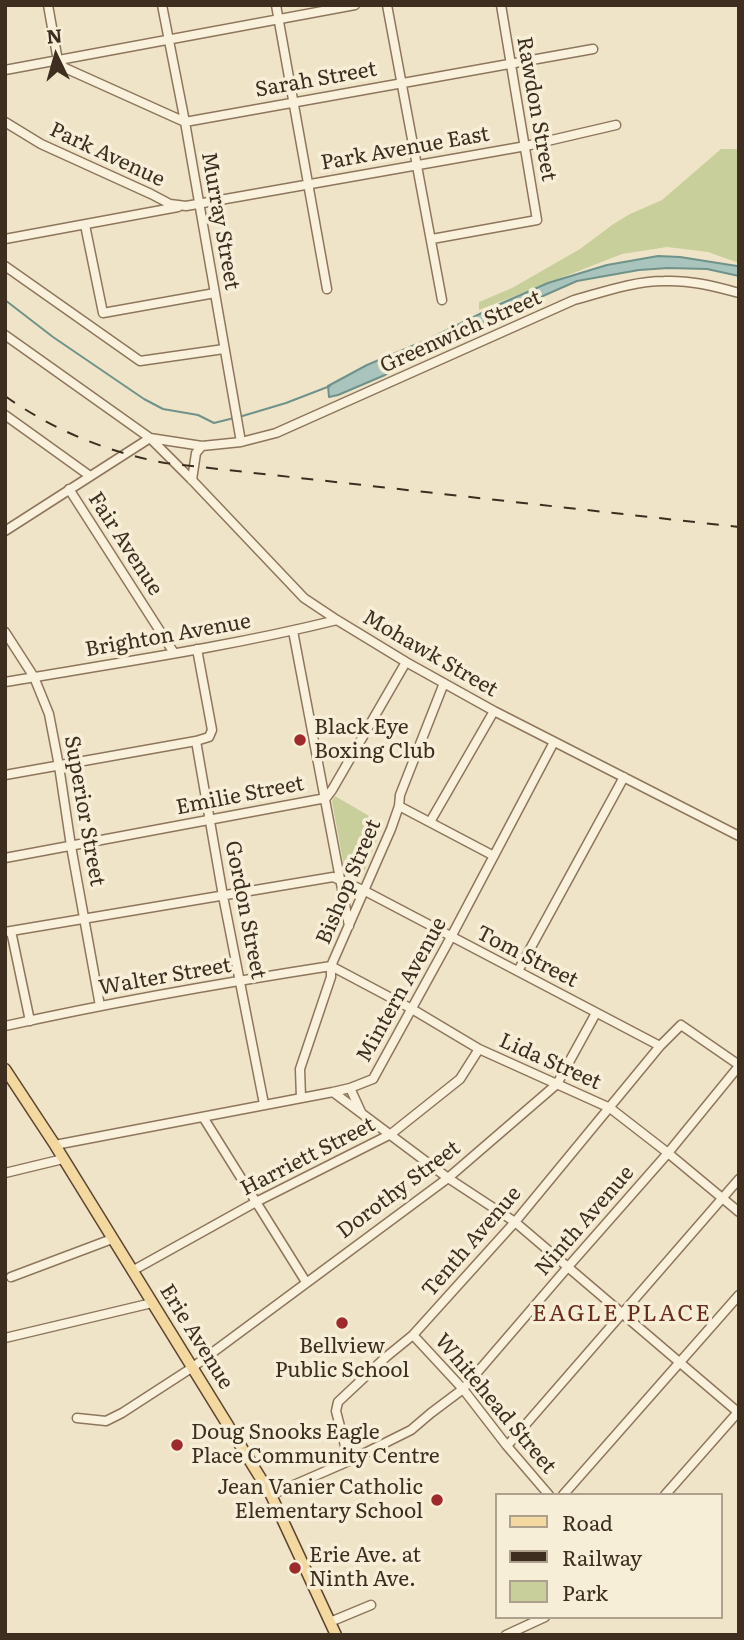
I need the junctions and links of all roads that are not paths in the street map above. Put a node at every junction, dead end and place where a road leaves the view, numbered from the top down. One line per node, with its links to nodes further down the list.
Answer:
1 (48, 5): 10 (street)
2 (162, 5): 8 (street, Murray Street)
3 (276, 5): 7 (street)
4 (355, 5): 7 (street)
5 (387, 5): 13 (street)
6 (501, 5): 11 (street, Rawdon Street)
7 (278, 19): 8 (street); 14 (street)
8 (167, 40): 10 (street); 16 (street, Murray Street)
9 (593, 49): 11 (street, Sarah Street)
10 (58, 61): 12 (street); 16 (street)
11 (511, 63): 13 (street, Sarah Street); 18 (street, Rawdon Street)
12 (5, 70)
13 (402, 82): 14 (street, Sarah Street); 19 (street)
14 (293, 102): 16 (street, Sarah Street); 20 (street)
15 (5, 122): 22 (street, Park Avenue)
16 (185, 122): 21 (street, Murray Street)
17 (617, 125): 18 (street, Park Avenue East)
18 (526, 146): 19 (street, Park Avenue East); 25 (street, Rawdon Street)
19 (418, 164): 20 (street, Park Avenue East); 25 (street)
20 (309, 183): 21 (street, Park Avenue East); 27 (street)
21 (199, 204): 22 (street, Park Avenue); 28 (street, Murray Street)
22 (186, 206): 23 (street)
23 (85, 225): 24 (street); 28 (street)
24 (5, 239)
25 (432, 239): 30 (street)
26 (5, 266): 32 (street)
27 (327, 289)
28 (215, 293): 32 (street, Murray Street)
29 (739, 293): 35 (street, Greenwich Street)
30 (442, 300)
31 (5, 335): 34 (street, Greenwich Street)
32 (224, 349): 35 (street, Murray Street)
33 (5, 415): 37 (street)
34 (150, 438): 36 (street, Greenwich Street); 37 (street); 38 (street, Mohawk Street)
35 (241, 439): 36 (street, Greenwich Street)
36 (202, 446): 38 (street)
37 (90, 475): 39 (street)
38 (192, 480): 41 (street, Mohawk Street)
39 (69, 489): 40 (street); 45 (street, Fair Avenue)
40 (5, 531)
41 (337, 620): 42 (street, Brighton Avenue); 46 (street, Mohawk Street)
42 (293, 631): 44 (street, Brighton Avenue); 56 (street)
43 (5, 632): 47 (street, Superior Street)
44 (197, 649): 45 (street, Brighton Avenue); 51 (street)
45 (174, 653): 47 (street, Brighton Avenue)
46 (406, 662): 49 (street, Mohawk Street); 56 (street, Emilie Street)
47 (34, 677): 48 (street, Brighton Avenue); 53 (street, Superior Street)
48 (5, 682)
49 (444, 683): 50 (street, Mohawk Street); 57 (street, Bishop Street)
50 (494, 711): 52 (street, Mohawk Street); 59 (street)
51 (195, 741): 53 (street); 58 (street, Gordon Street)
52 (554, 742): 55 (street, Mohawk Street); 62 (street, Mintern Avenue)
53 (59, 766): 54 (street); 61 (street, Superior Street)
54 (5, 775)
55 (624, 777): 60 (street, Mohawk Street); 72 (street)
56 (326, 798): 58 (street, Emilie Street); 64 (street)
57 (399, 806): 59 (street); 65 (street, Bishop Street)
58 (210, 820): 61 (street, Emilie Street); 66 (street, Gordon Street)
59 (430, 822): 62 (street)
60 (739, 836)
61 (71, 846): 63 (street, Emilie Street); 67 (street, Superior Street)
62 (494, 856): 70 (street, Mintern Avenue)
63 (5, 858)
64 (341, 880): 65 (street, Tom Street); 66 (street); 68 (street)
65 (365, 891): 68 (street, Bishop Street); 70 (street, Tom Street)
66 (223, 896): 67 (street); 73 (street, Gordon Street)
67 (84, 918): 69 (street); 74 (street, Superior Street)
68 (349, 926): 71 (street, Bishop Street)
69 (8, 931): 77 (street)
70 (451, 937): 72 (street, Tom Street); 75 (street, Mintern Avenue)
71 (331, 966): 73 (street, Walter Street); 75 (street, Lida Street); 86 (street, Bishop Street)
72 (518, 971): 76 (street, Tom Street)
73 (240, 980): 74 (street, Walter Street); 87 (street, Gordon Street)
74 (100, 1006): 77 (street, Walter Street)
75 (412, 1009): 80 (street, Lida Street); 84 (street, Mintern Avenue)
76 (596, 1013): 79 (street, Tom Street); 83 (street, Dorothy Street)
77 (30, 1021): 78 (street, Walter Street)
78 (5, 1026)
79 (660, 1046): 81 (street, Tenth Avenue); 88 (street, Tenth Avenue)
80 (479, 1049): 83 (street, Lida Street); 91 (street, Harriett Street)
81 (739, 1065): 93 (street, Ninth Avenue)
82 (5, 1069): 92 (main road, Erie Avenue)
83 (558, 1084): 88 (street, Lida Street); 96 (street, Dorothy Street)
84 (350, 1088): 85 (street, Mintern Avenue); 89 (street)
85 (333, 1092): 86 (street, Mintern Avenue); 89 (street)
86 (302, 1098): 87 (street, Mintern Avenue)
87 (264, 1104): 90 (street, Mintern Avenue)
88 (610, 1108): 93 (street, Lida Street); 101 (street, Tenth Avenue)
89 (360, 1112): 91 (street)
90 (203, 1117): 92 (street, Mintern Avenue); 99 (street)
91 (391, 1134): 96 (street); 99 (street, Harriett Street)
92 (55, 1145): 94 (main road, Erie Avenue)
93 (668, 1153): 98 (street, Lida Street); 103 (street, Ninth Avenue)
94 (63, 1159): 95 (street); 102 (main road, Erie Avenue)
95 (5, 1173)
96 (448, 1178): 101 (street); 106 (street, Dorothy Street)
97 (739, 1179): 98 (street)
98 (722, 1198): 100 (street, Lida Street); 109 (street)
99 (256, 1202): 104 (street, Harriett Street); 106 (street)
100 (739, 1212)
101 (514, 1222): 103 (street); 110 (street, Tenth Avenue)
102 (112, 1240): 104 (main road, Erie Avenue); 105 (street)
103 (567, 1268): 109 (street); 114 (street, Ninth Avenue)
104 (132, 1271): 108 (main road, Erie Avenue)
105 (10, 1277)
106 (306, 1282): 113 (street, Dorothy Street)
107 (739, 1295): 112 (street)
108 (152, 1303): 111 (street); 113 (main road, Erie Avenue)
109 (623, 1313): 112 (street); 117 (street)
110 (413, 1335): 114 (street, Whitehead Street); 118 (street, Tenth Avenue)
111 (5, 1338)
112 (679, 1362): 115 (street); 120 (street)
113 (192, 1367): 116 (street, Dorothy Street); 122 (main road, Erie Avenue)
114 (463, 1390): 117 (street, Whitehead Street); 118 (street, Ninth Avenue)
115 (738, 1412): 121 (street)
116 (77, 1418)
117 (507, 1446): 119 (street, Whitehead Street)
118 (349, 1461): 122 (street, Ninth Avenue)
119 (547, 1493)
120 (565, 1493)
121 (667, 1493)
122 (271, 1496): 125 (main road, Erie Avenue)
123 (371, 1605): 125 (street)
124 (541, 1619): 127 (street)
125 (330, 1622): 126 (main road, Erie Avenue)
126 (336, 1635)
127 (506, 1635)

